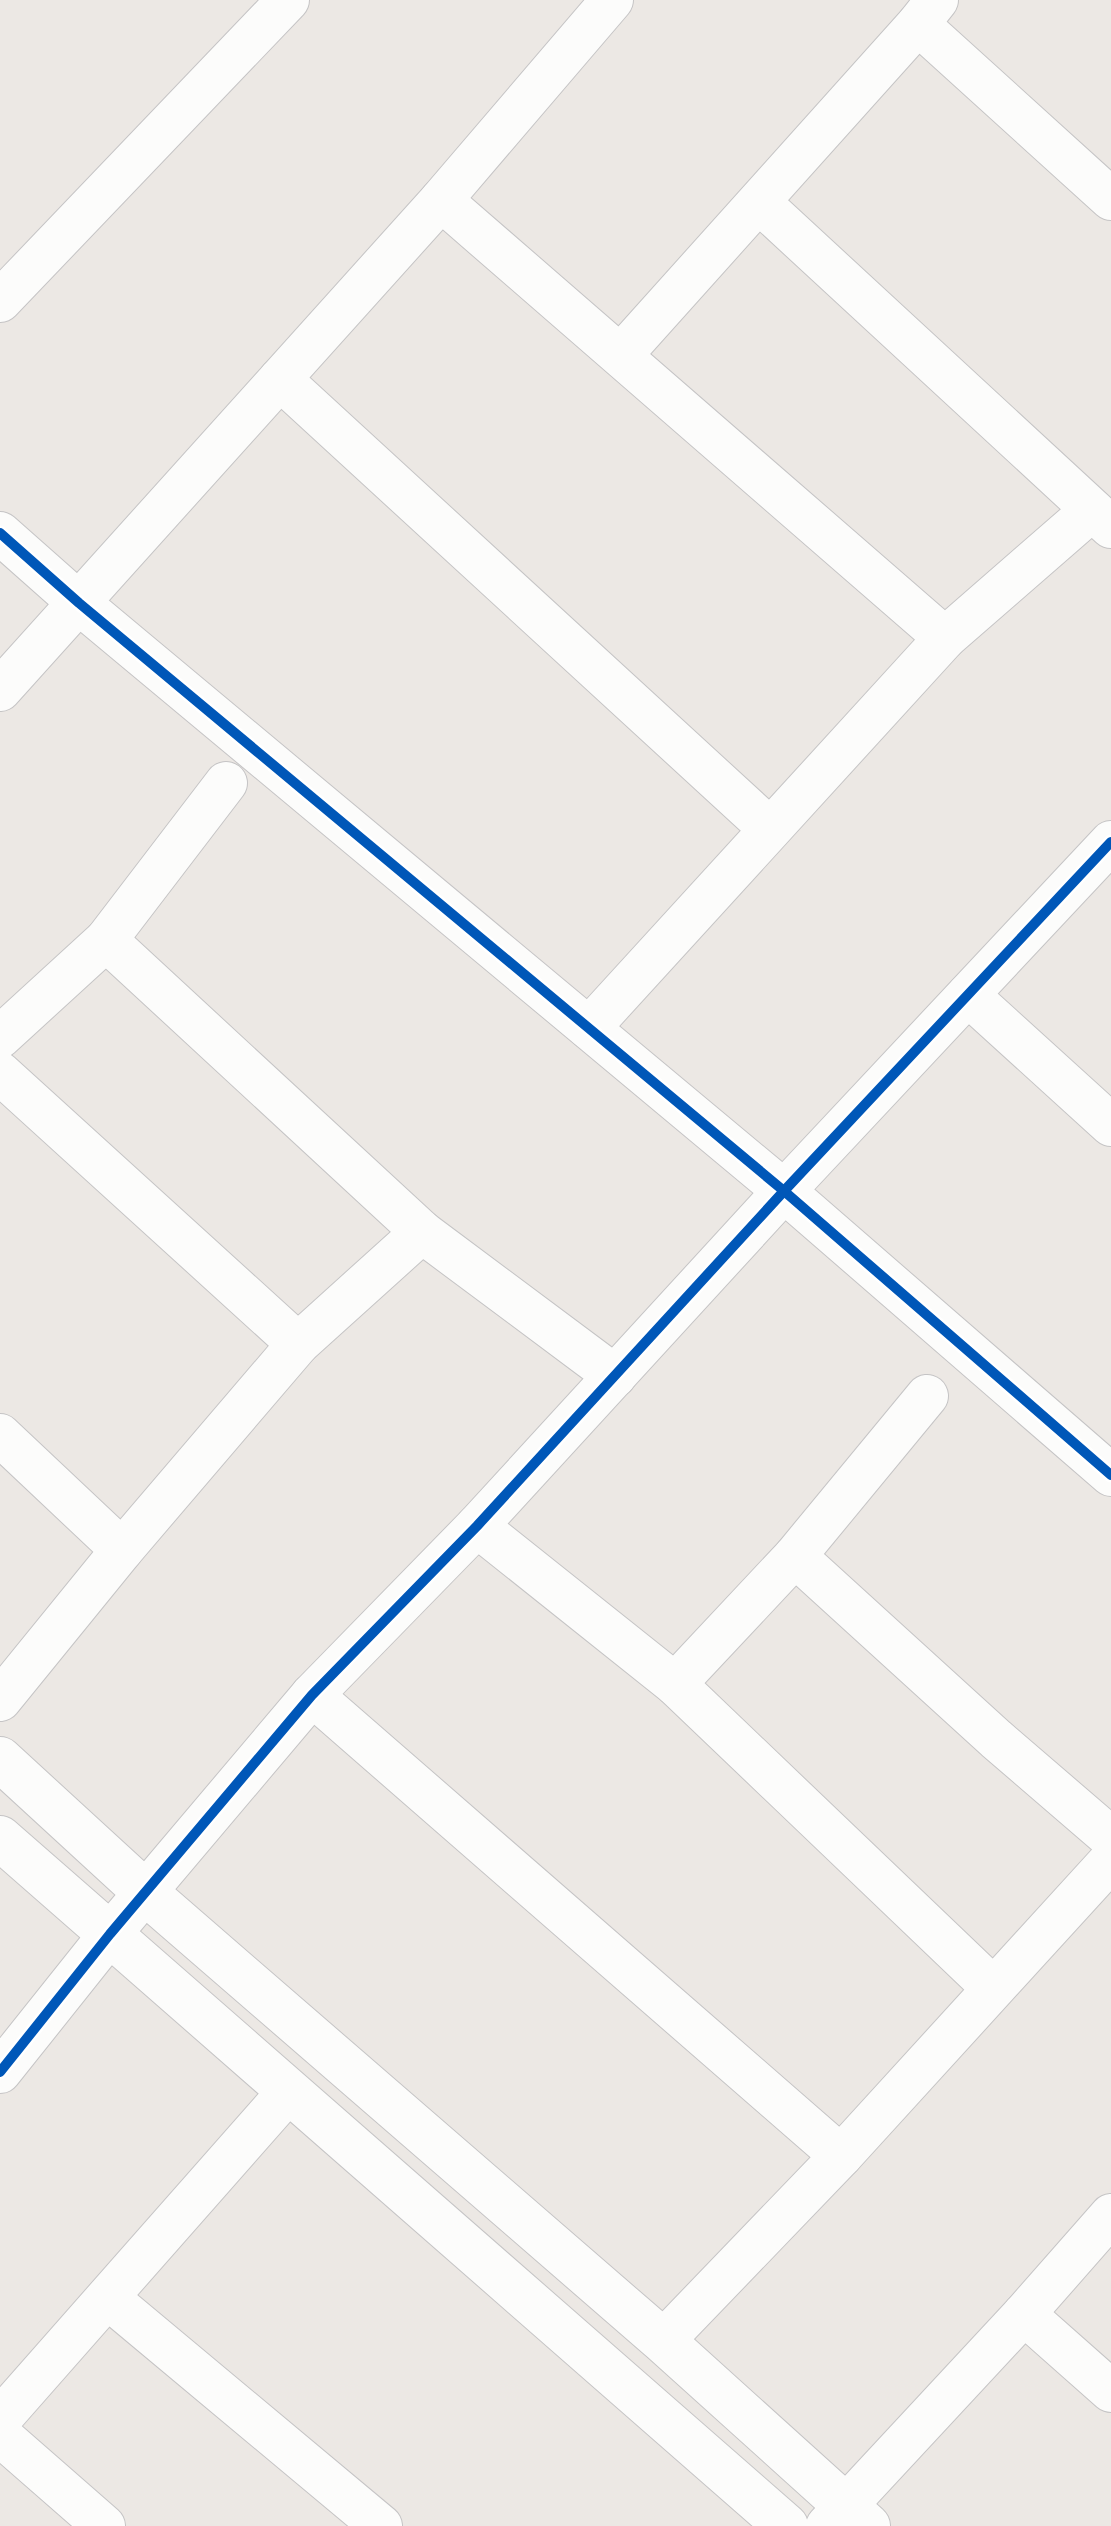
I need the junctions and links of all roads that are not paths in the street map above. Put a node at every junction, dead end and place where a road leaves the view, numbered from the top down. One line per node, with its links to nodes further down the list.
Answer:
1 (288, 0): 7 (street)
2 (612, 0): 5 (street)
3 (928, 12): 4 (street); 6 (street)
4 (1111, 199)
5 (441, 200): 8 (street); 9 (street)
6 (759, 202): 8 (street); 10 (street)
7 (0, 301)
8 (621, 355): 13 (street)
9 (280, 379): 12 (street); 16 (street)
10 (1102, 518): 13 (street)
11 (0, 533): 12 (street)
12 (79, 603): 14 (street); 20 (street)
13 (945, 638): 16 (street)
14 (0, 690)
15 (226, 783): 18 (street)
16 (770, 829): 20 (street)
17 (1111, 842): 19 (street)
18 (106, 940): 21 (street); 25 (street)
19 (968, 995): 23 (street); 24 (street)
20 (589, 1028): 24 (street)
21 (0, 1037)
22 (0, 1073): 26 (street)
23 (1111, 1125)
24 (784, 1191): 27 (street); 30 (street)
25 (422, 1232): 26 (street); 27 (street)
26 (298, 1344): 32 (street)
27 (615, 1376): 31 (street)
28 (927, 1396): 33 (street)
29 (0, 1435): 32 (street)
30 (1111, 1475)
31 (477, 1526): 34 (street); 35 (street)
32 (122, 1550): 36 (street)
33 (795, 1556): 34 (street); 39 (street)
34 (675, 1684): 43 (street)
35 (312, 1695): 41 (street); 46 (street)
36 (0, 1700)
37 (0, 1759): 41 (street)
38 (0, 1838): 42 (street)
39 (1111, 1838)
40 (1111, 1860): 43 (street)
41 (146, 1893): 42 (street); 50 (street)
42 (110, 1934): 44 (street); 45 (street)
43 (993, 1988): 46 (street)
44 (0, 2072)
45 (289, 2091): 48 (street); 57 (street)
46 (841, 2156): 50 (street)
47 (1111, 2215): 49 (street)
48 (108, 2298): 52 (street); 56 (street)
49 (1024, 2314): 51 (street); 54 (street)
50 (663, 2341): 54 (street)
51 (1111, 2391)
52 (0, 2419)
53 (0, 2435): 55 (street)
54 (847, 2520)
55 (104, 2526)
56 (381, 2526)
57 (786, 2526)

